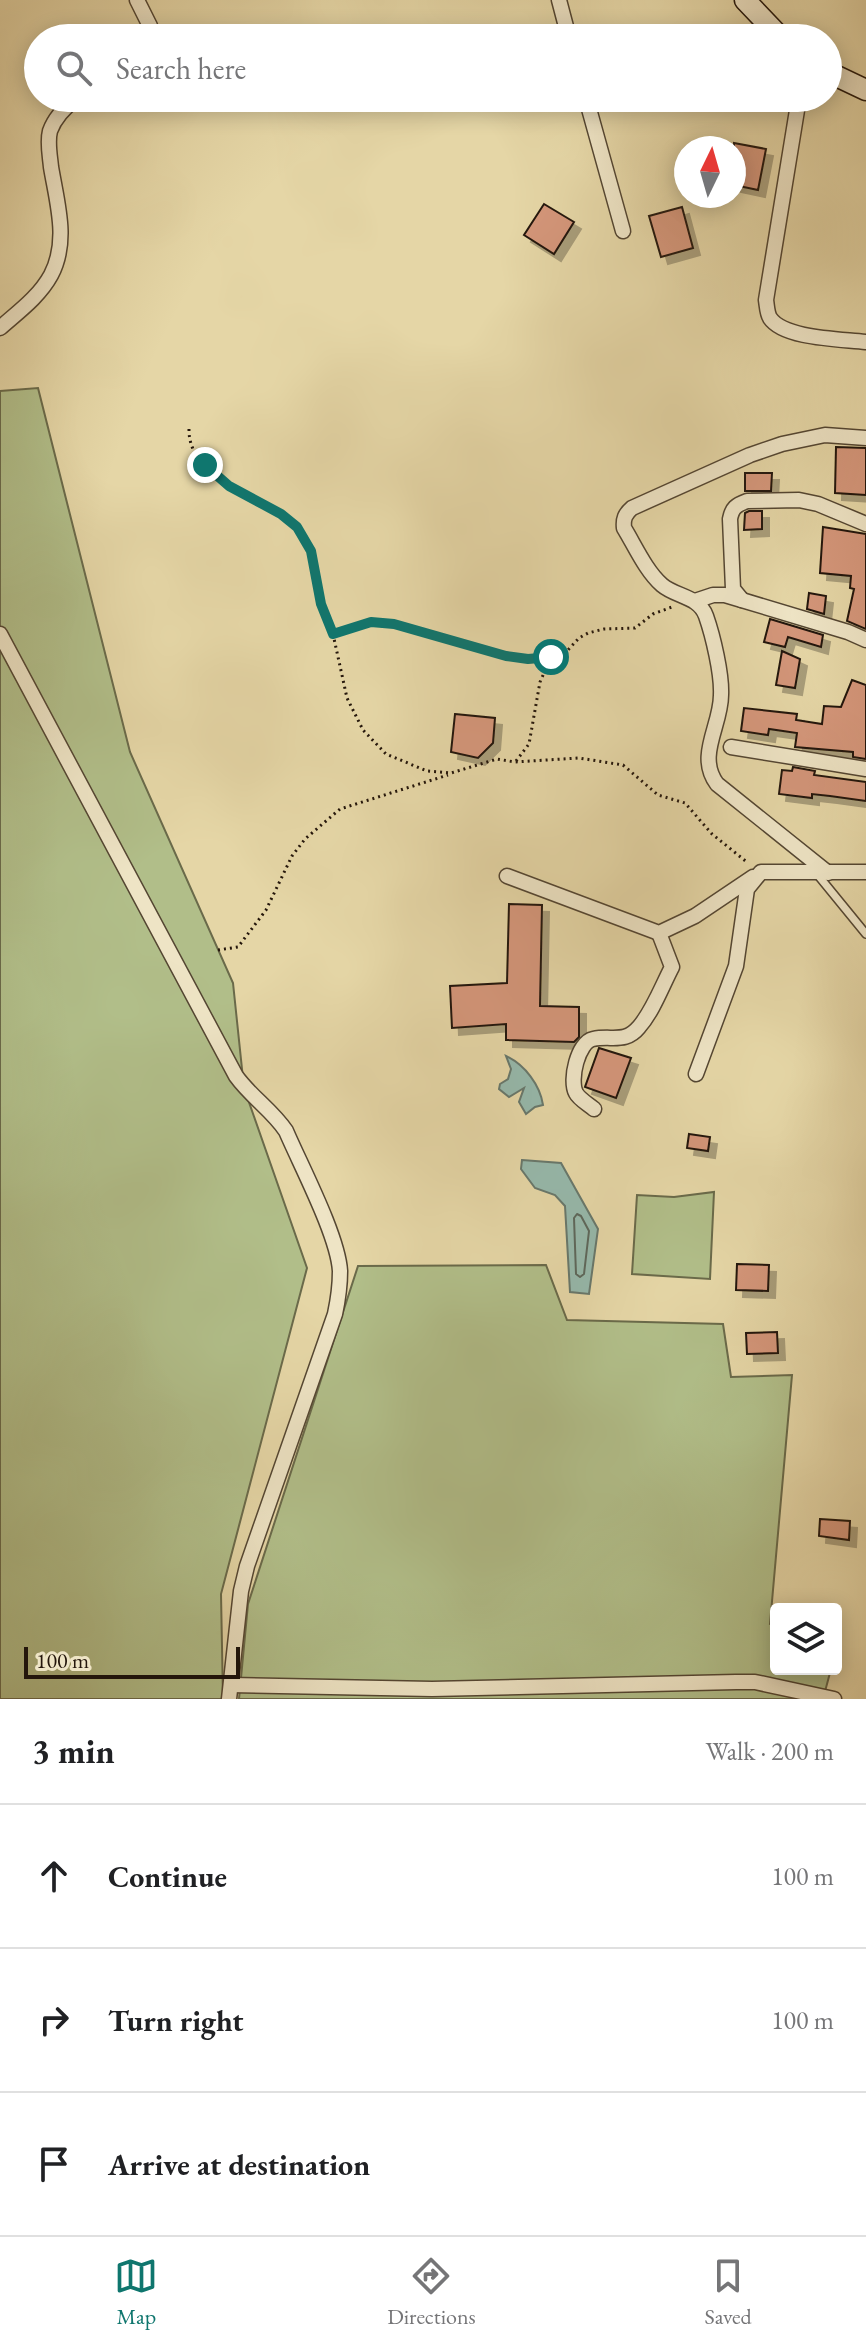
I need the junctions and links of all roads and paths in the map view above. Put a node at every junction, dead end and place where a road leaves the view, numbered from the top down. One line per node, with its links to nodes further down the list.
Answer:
1 (137, 0): 4 (street)
2 (559, 0): 5 (street)
3 (745, 0): 6 (street)
4 (149, 24)
5 (565, 24)
6 (768, 24)
7 (842, 79): 8 (street)
8 (866, 90)
9 (62, 112): 13 (street)
10 (590, 112): 12 (street)
11 (797, 112): 14 (street)
12 (623, 231)
13 (0, 328)
14 (866, 342)
15 (189, 429): 21 (path)
16 (866, 438): 19 (street)
17 (866, 524): 18 (street)
18 (742, 600): 19 (street); 22 (street)
19 (695, 601): 23 (path); 30 (street)
20 (0, 634): 37 (street)
21 (333, 634): 23 (path); 27 (path)
22 (866, 640)
23 (551, 657): 25 (path)
24 (731, 747): 26 (street)
25 (515, 762): 27 (path); 28 (path)
26 (866, 769)
27 (451, 773): 34 (path)
28 (761, 872): 30 (street); 32 (street); 35 (street)
29 (866, 872): 30 (street)
30 (822, 874): 33 (lane)
31 (507, 876): 32 (street)
32 (659, 933): 36 (street)
33 (866, 934)
34 (218, 950)
35 (696, 1074)
36 (594, 1109)
37 (230, 1692): 38 (street)
38 (834, 1699)

